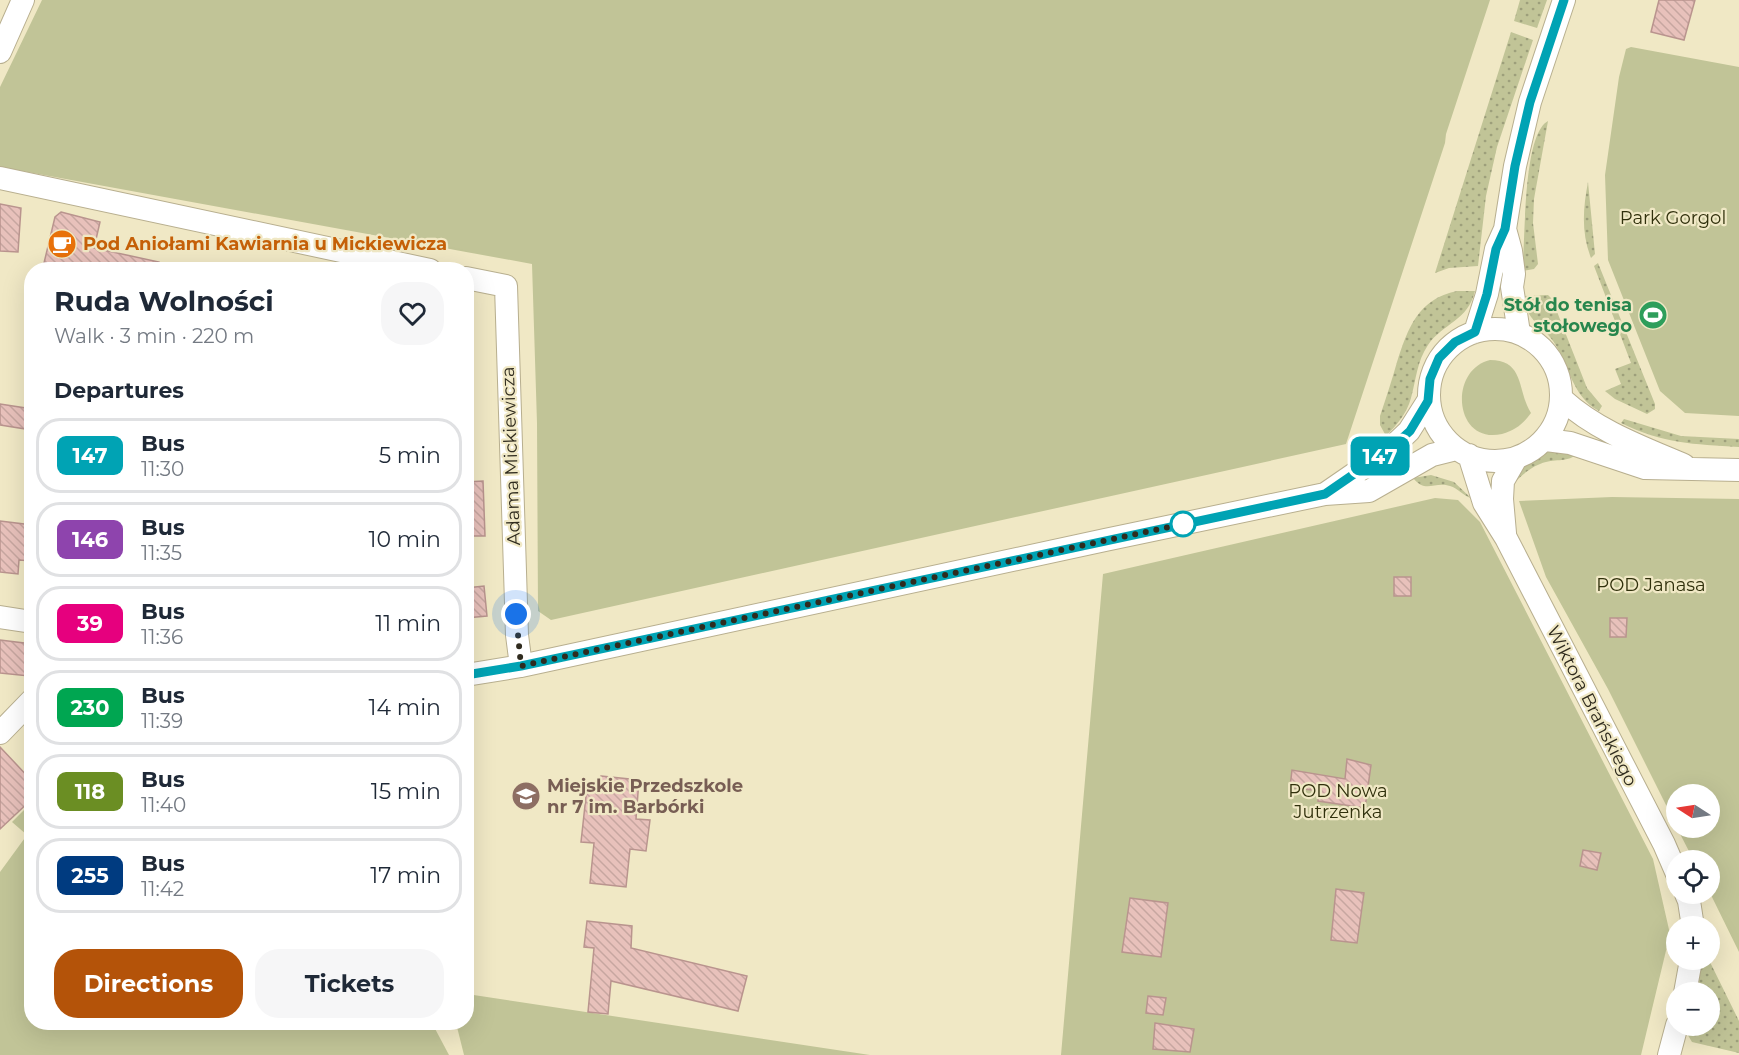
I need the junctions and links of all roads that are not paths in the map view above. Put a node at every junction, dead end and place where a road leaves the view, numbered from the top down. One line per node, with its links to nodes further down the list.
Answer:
1 (23, 0): 3 (street)
2 (1564, 0): 5 (street)
3 (0, 52)
4 (0, 178): 6 (street)
5 (1505, 229): 8 (street); 9 (street)
6 (393, 262)
7 (474, 280): 21 (street, Adama Mickiewicza)
8 (1475, 332): 9 (street); 11 (street)
9 (1519, 333): 10 (street)
10 (1563, 399): 12 (street); 15 (street)
11 (1428, 401): 13 (street); 17 (street)
12 (1546, 440): 14 (street); 15 (street)
13 (1462, 452): 14 (street); 17 (street); 18 (street, Wiktora Brańskiego)
14 (1515, 460): 18 (street, Wiktora Brańskiego)
15 (1694, 469): 16 (street)
16 (1739, 470)
17 (1325, 494): 21 (street)
18 (1506, 538): 25 (street, Wiktora Brańskiego)
19 (0, 617): 20 (street)
20 (24, 621)
21 (521, 666): 22 (street)
22 (474, 674)
23 (24, 708): 24 (street)
24 (0, 733)
25 (1667, 850)
26 (1676, 1036): 27 (street)
27 (1675, 1054)

